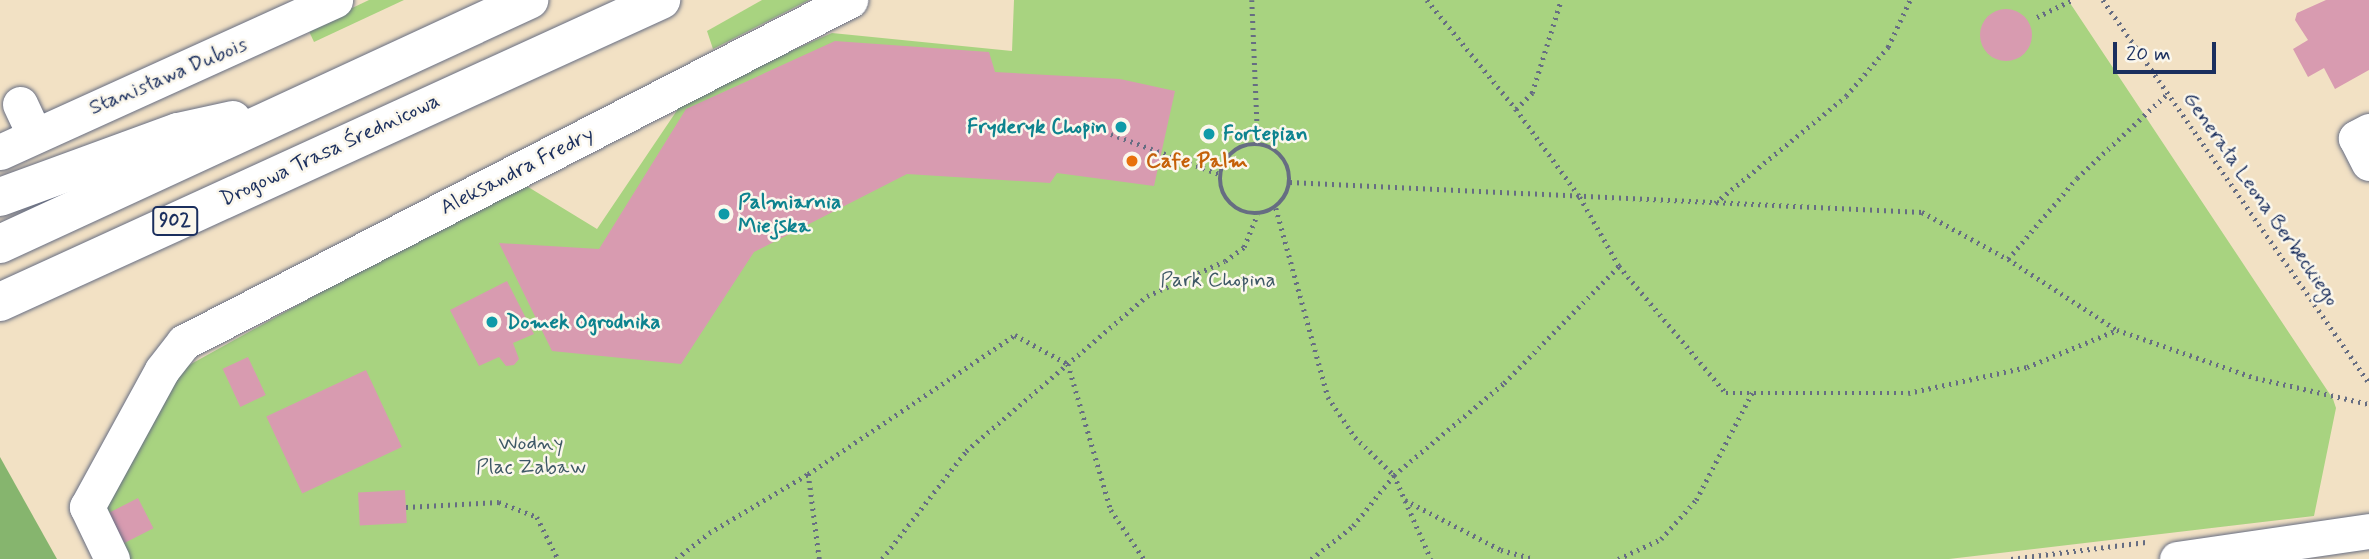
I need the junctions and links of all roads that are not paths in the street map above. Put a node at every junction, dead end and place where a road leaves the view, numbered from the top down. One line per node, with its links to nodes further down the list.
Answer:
1 (335, 0): 5 (street, Stanisława Dubois)
2 (529, 0): 6 (main road, 902)
3 (661, 0): 14 (main road, Drogowa Trasa Średnicowa / 902)
4 (850, 0): 16 (street, Aleksandra Fredry)
5 (280, 12): 9 (street, Stanisława Dubois)
6 (313, 101): 12 (main road); 13 (main road, 902)
7 (20, 104): 9 (street)
8 (2369, 131): 11 (street)
9 (35, 135): 10 (street, Stanisława Dubois)
10 (0, 152)
11 (2369, 163)
12 (0, 197)
13 (0, 244)
14 (0, 302)
15 (2369, 531): 17 (street)
16 (112, 559)
17 (2177, 559)

